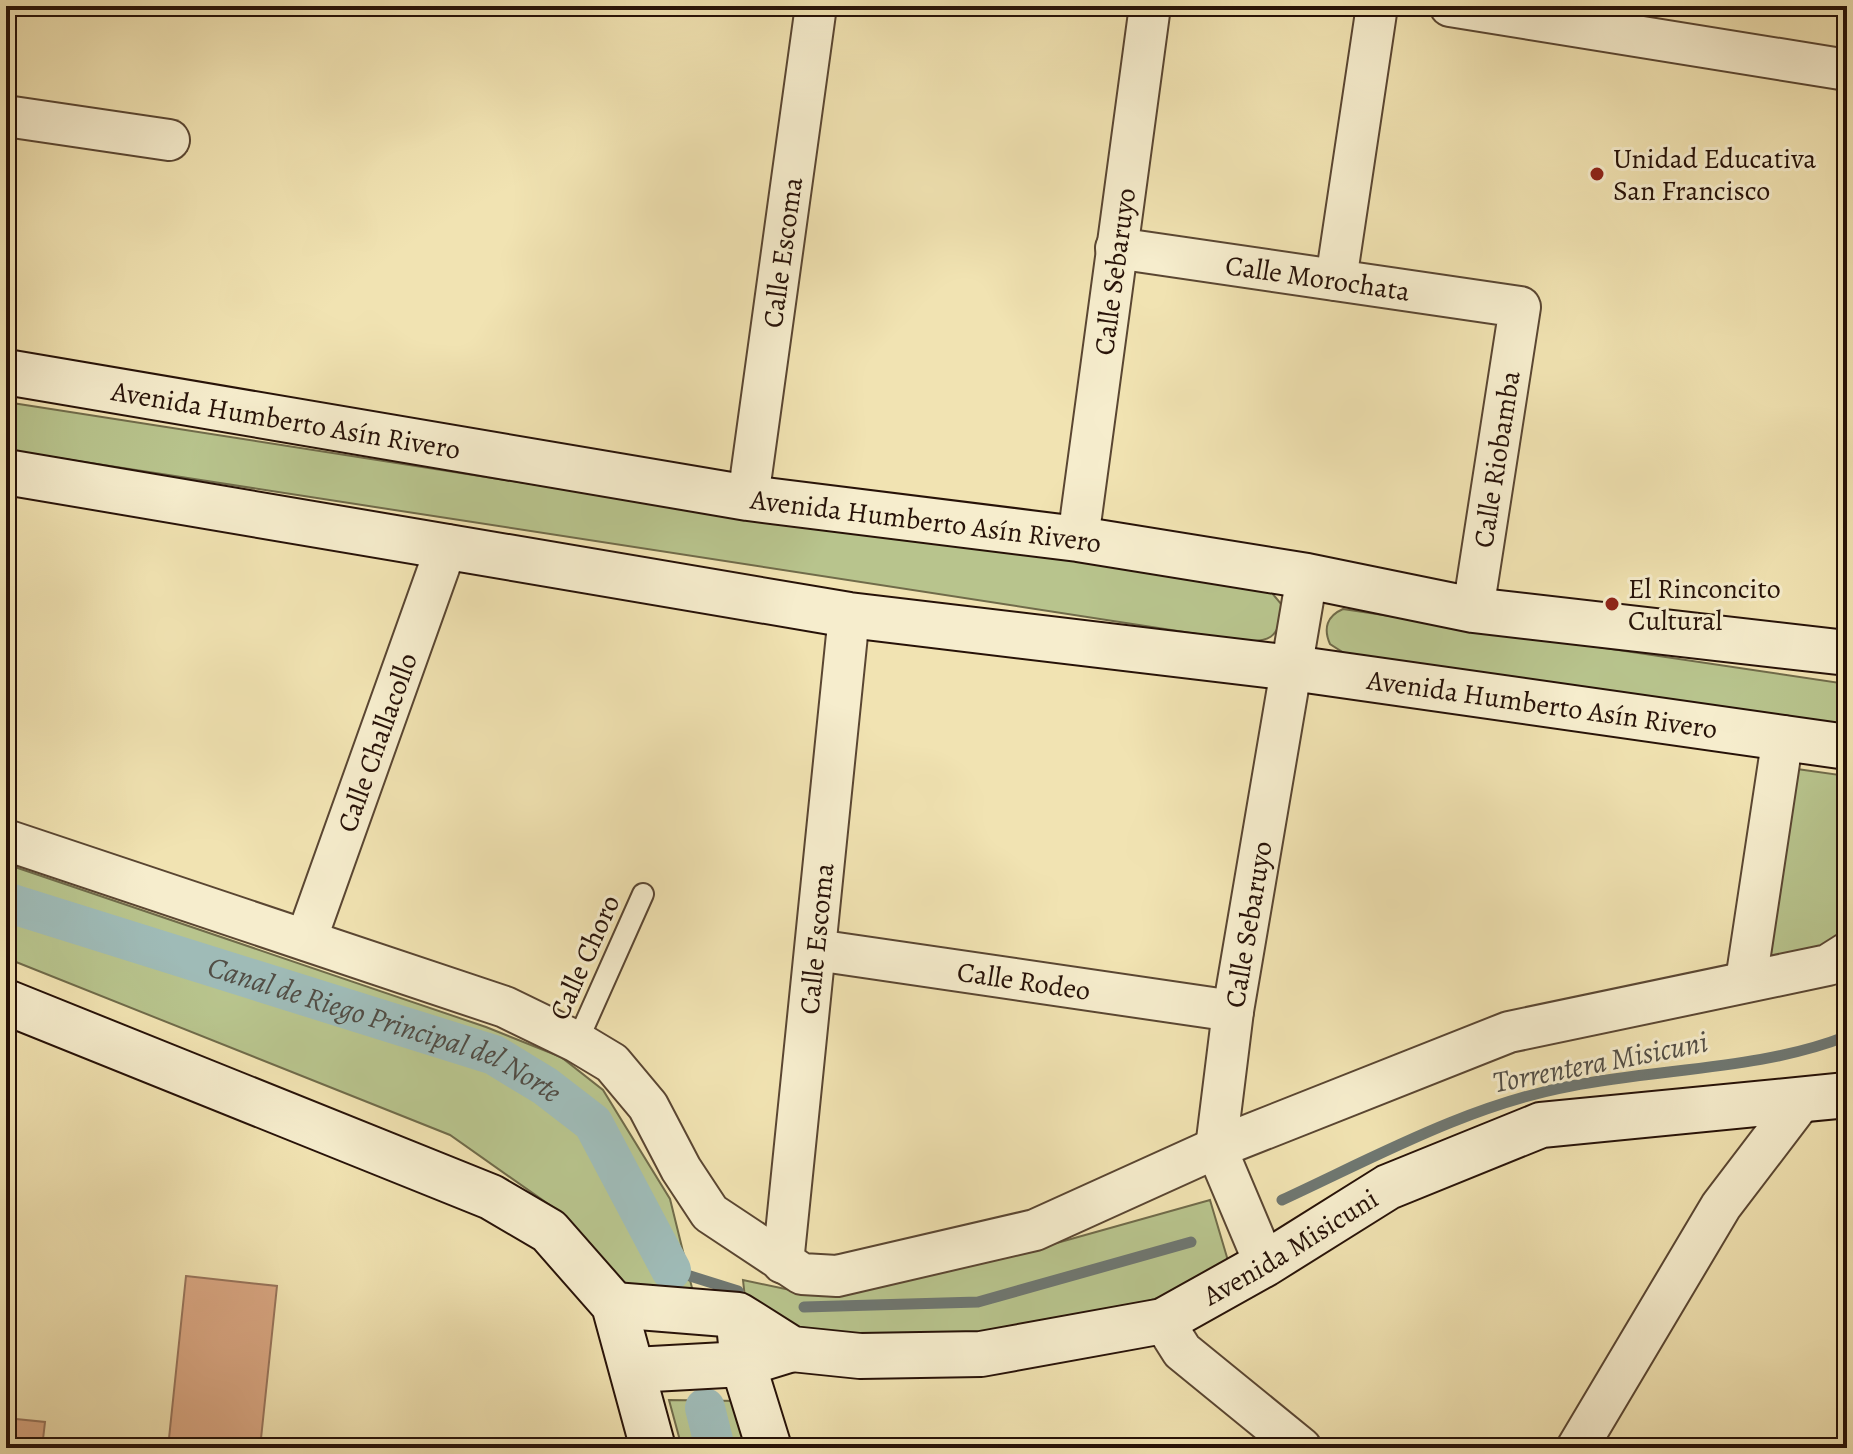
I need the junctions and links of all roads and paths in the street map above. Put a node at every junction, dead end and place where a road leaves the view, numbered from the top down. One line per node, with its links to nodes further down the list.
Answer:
1 (816, 6): 14 (street, Calle Escoma)
2 (1150, 6): 9 (street, Calle Sebaruyo)
3 (1377, 6): 10 (street)
4 (1450, 6): 5 (street)
5 (1636, 20): 6 (street)
6 (1847, 70)
7 (6, 116): 8 (street)
8 (169, 140)
9 (1116, 248): 10 (street, Calle Morochata); 15 (street, Calle Sebaruyo)
10 (1336, 280): 11 (street, Calle Morochata)
11 (1520, 307): 18 (street, Calle Riobamba)
12 (6, 372): 14 (street, Avenida Humberto Asín Rivero)
13 (6, 472): 16 (street, Avenida Humberto Asín Rivero)
14 (748, 498): 15 (street, Avenida Humberto Asín Rivero)
15 (1078, 539): 17 (street, Avenida Humberto Asín Rivero)
16 (447, 545): 19 (street, Avenida Humberto Asín Rivero); 26 (street, Calle Challacollo)
17 (1307, 576): 18 (street, Avenida Humberto Asín Rivero); 21 (street, Calle Sebaruyo)
18 (1473, 610): 20 (street, Avenida Humberto Asín Rivero)
19 (849, 615): 21 (street, Avenida Humberto Asín Rivero); 27 (street, Calle Escoma)
20 (1847, 653)
21 (1292, 668): 22 (street, Avenida Humberto Asín Rivero); 31 (street, Calle Sebaruyo)
22 (1783, 736): 23 (street, Avenida Humberto Asín Rivero); 29 (street)
23 (1847, 747)
24 (6, 840): 26 (street)
25 (643, 894): 32 (lane, Calle Choro)
26 (306, 940): 32 (street)
27 (816, 950): 31 (street, Calle Rodeo); 36 (street, Calle Escoma)
28 (1847, 953): 29 (street)
29 (1746, 981): 35 (street)
30 (6, 1002): 38 (street)
31 (1233, 1011): 35 (street, Calle Sebaruyo)
32 (577, 1042): 36 (street)
33 (1847, 1095): 34 (street, Avenida Misicuni)
34 (1801, 1101): 37 (street, Avenida Misicuni); 47 (street)
35 (1216, 1148): 36 (street); 37 (street, Calle Sebaruyo)
36 (783, 1263)
37 (1265, 1264): 40 (street, Avenida Misicuni)
38 (614, 1305): 39 (street); 43 (street)
39 (738, 1315): 41 (street, Avenida Misicuni); 42 (street)
40 (1163, 1321): 41 (street, Avenida Misicuni); 46 (street)
41 (792, 1349): 42 (street)
42 (743, 1364): 43 (street); 45 (street)
43 (634, 1370): 44 (street)
44 (653, 1448)
45 (769, 1448)
46 (1301, 1448)
47 (1577, 1448)

